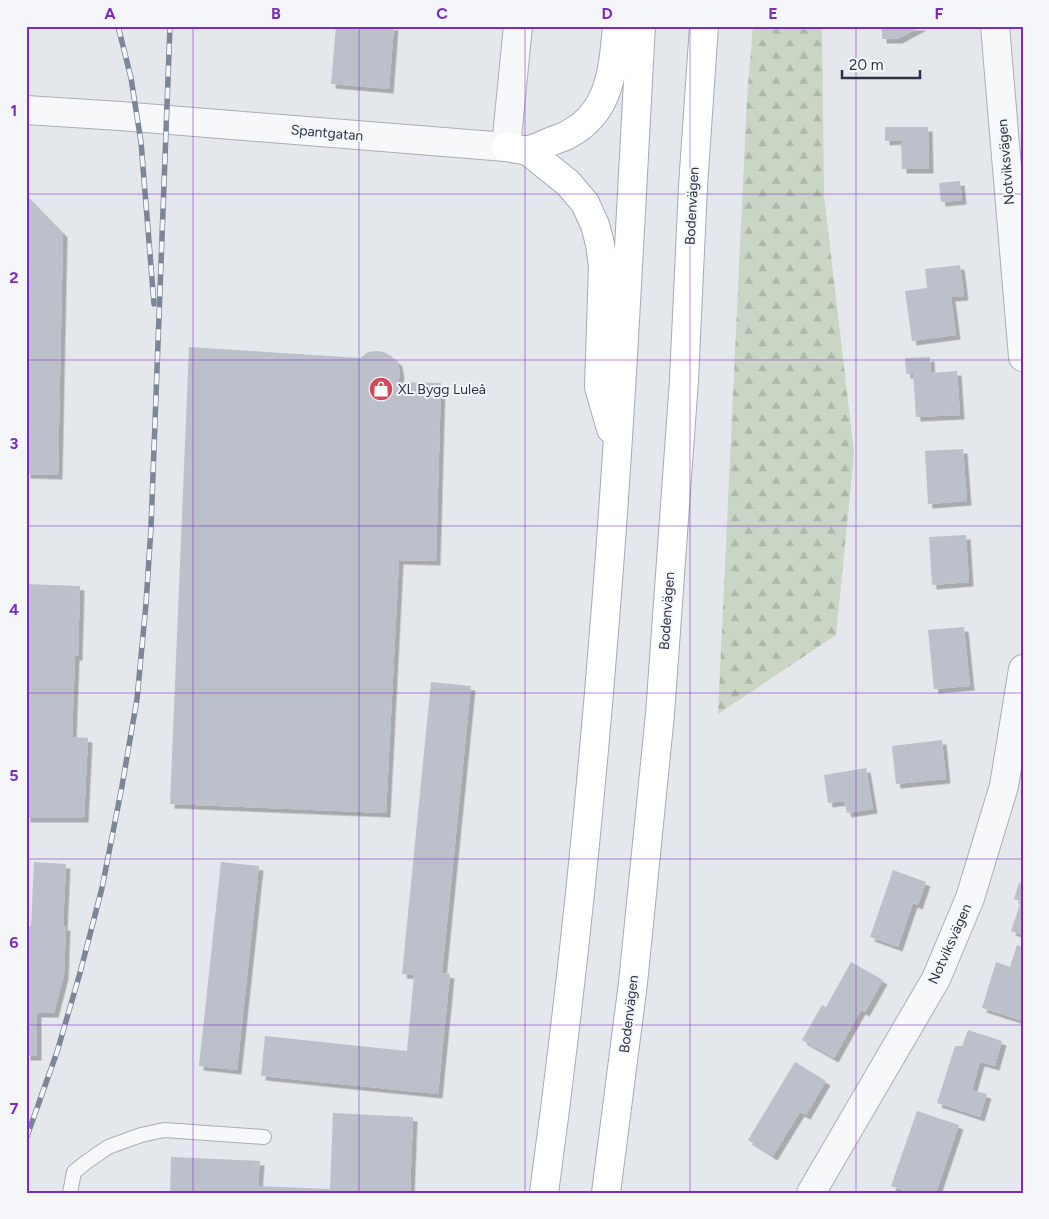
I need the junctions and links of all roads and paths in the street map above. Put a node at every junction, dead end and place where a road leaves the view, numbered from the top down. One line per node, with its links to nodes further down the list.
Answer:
1 (518, 26): 7 (street)
2 (616, 26): 7 (main road)
3 (641, 26): 10 (main road)
4 (704, 26): 15 (main road, Bodenvägen)
5 (995, 26): 8 (street, Notviksvägen)
6 (26, 110): 7 (street, Spantgatan)
7 (517, 149): 10 (main road)
8 (1019, 268): 9 (street, Notviksvägen)
9 (1023, 357)
10 (616, 450): 14 (main road)
11 (1023, 669): 16 (street, Notviksvägen)
12 (264, 1138): 13 (lane)
13 (70, 1193)
14 (544, 1193)
15 (606, 1193)
16 (811, 1193)

